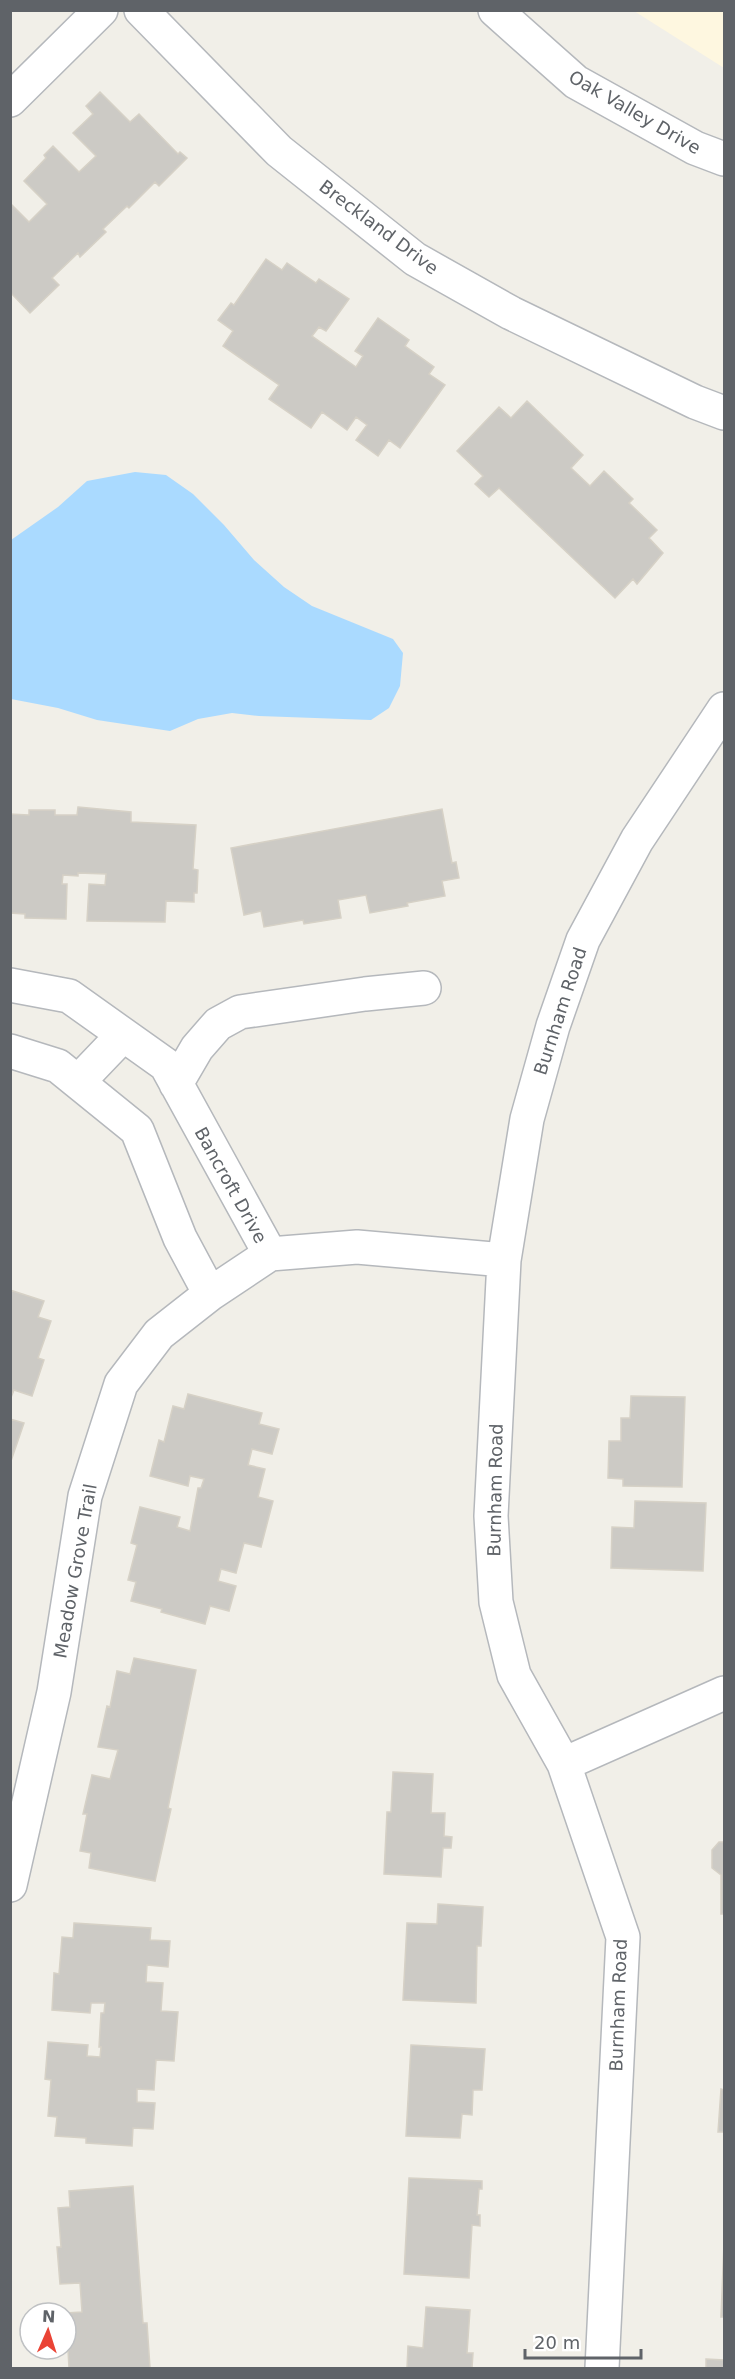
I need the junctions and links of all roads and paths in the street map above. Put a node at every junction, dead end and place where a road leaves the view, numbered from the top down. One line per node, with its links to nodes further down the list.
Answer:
1 (101, 10): 4 (street)
2 (141, 10): 6 (street, Breckland Drive)
3 (495, 10): 5 (street, Oak Valley Drive)
4 (10, 100)
5 (724, 159)
6 (724, 413)
7 (724, 709): 15 (street, Burnham Road)
8 (10, 985): 10 (street, Bancroft Drive)
9 (424, 988): 13 (street)
10 (123, 1035): 12 (street); 13 (street, Bancroft Drive)
11 (10, 1052): 12 (street)
12 (78, 1082): 16 (street)
13 (176, 1084): 14 (street, Bancroft Drive)
14 (270, 1254): 15 (street, Bancroft Drive); 16 (street, Meadow Grove Trail)
15 (504, 1260): 18 (street, Burnham Road)
16 (210, 1294): 19 (street, Meadow Grove Trail)
17 (724, 1693): 18 (street)
18 (564, 1764): 20 (street, Burnham Road)
19 (10, 1885)
20 (602, 2368)

